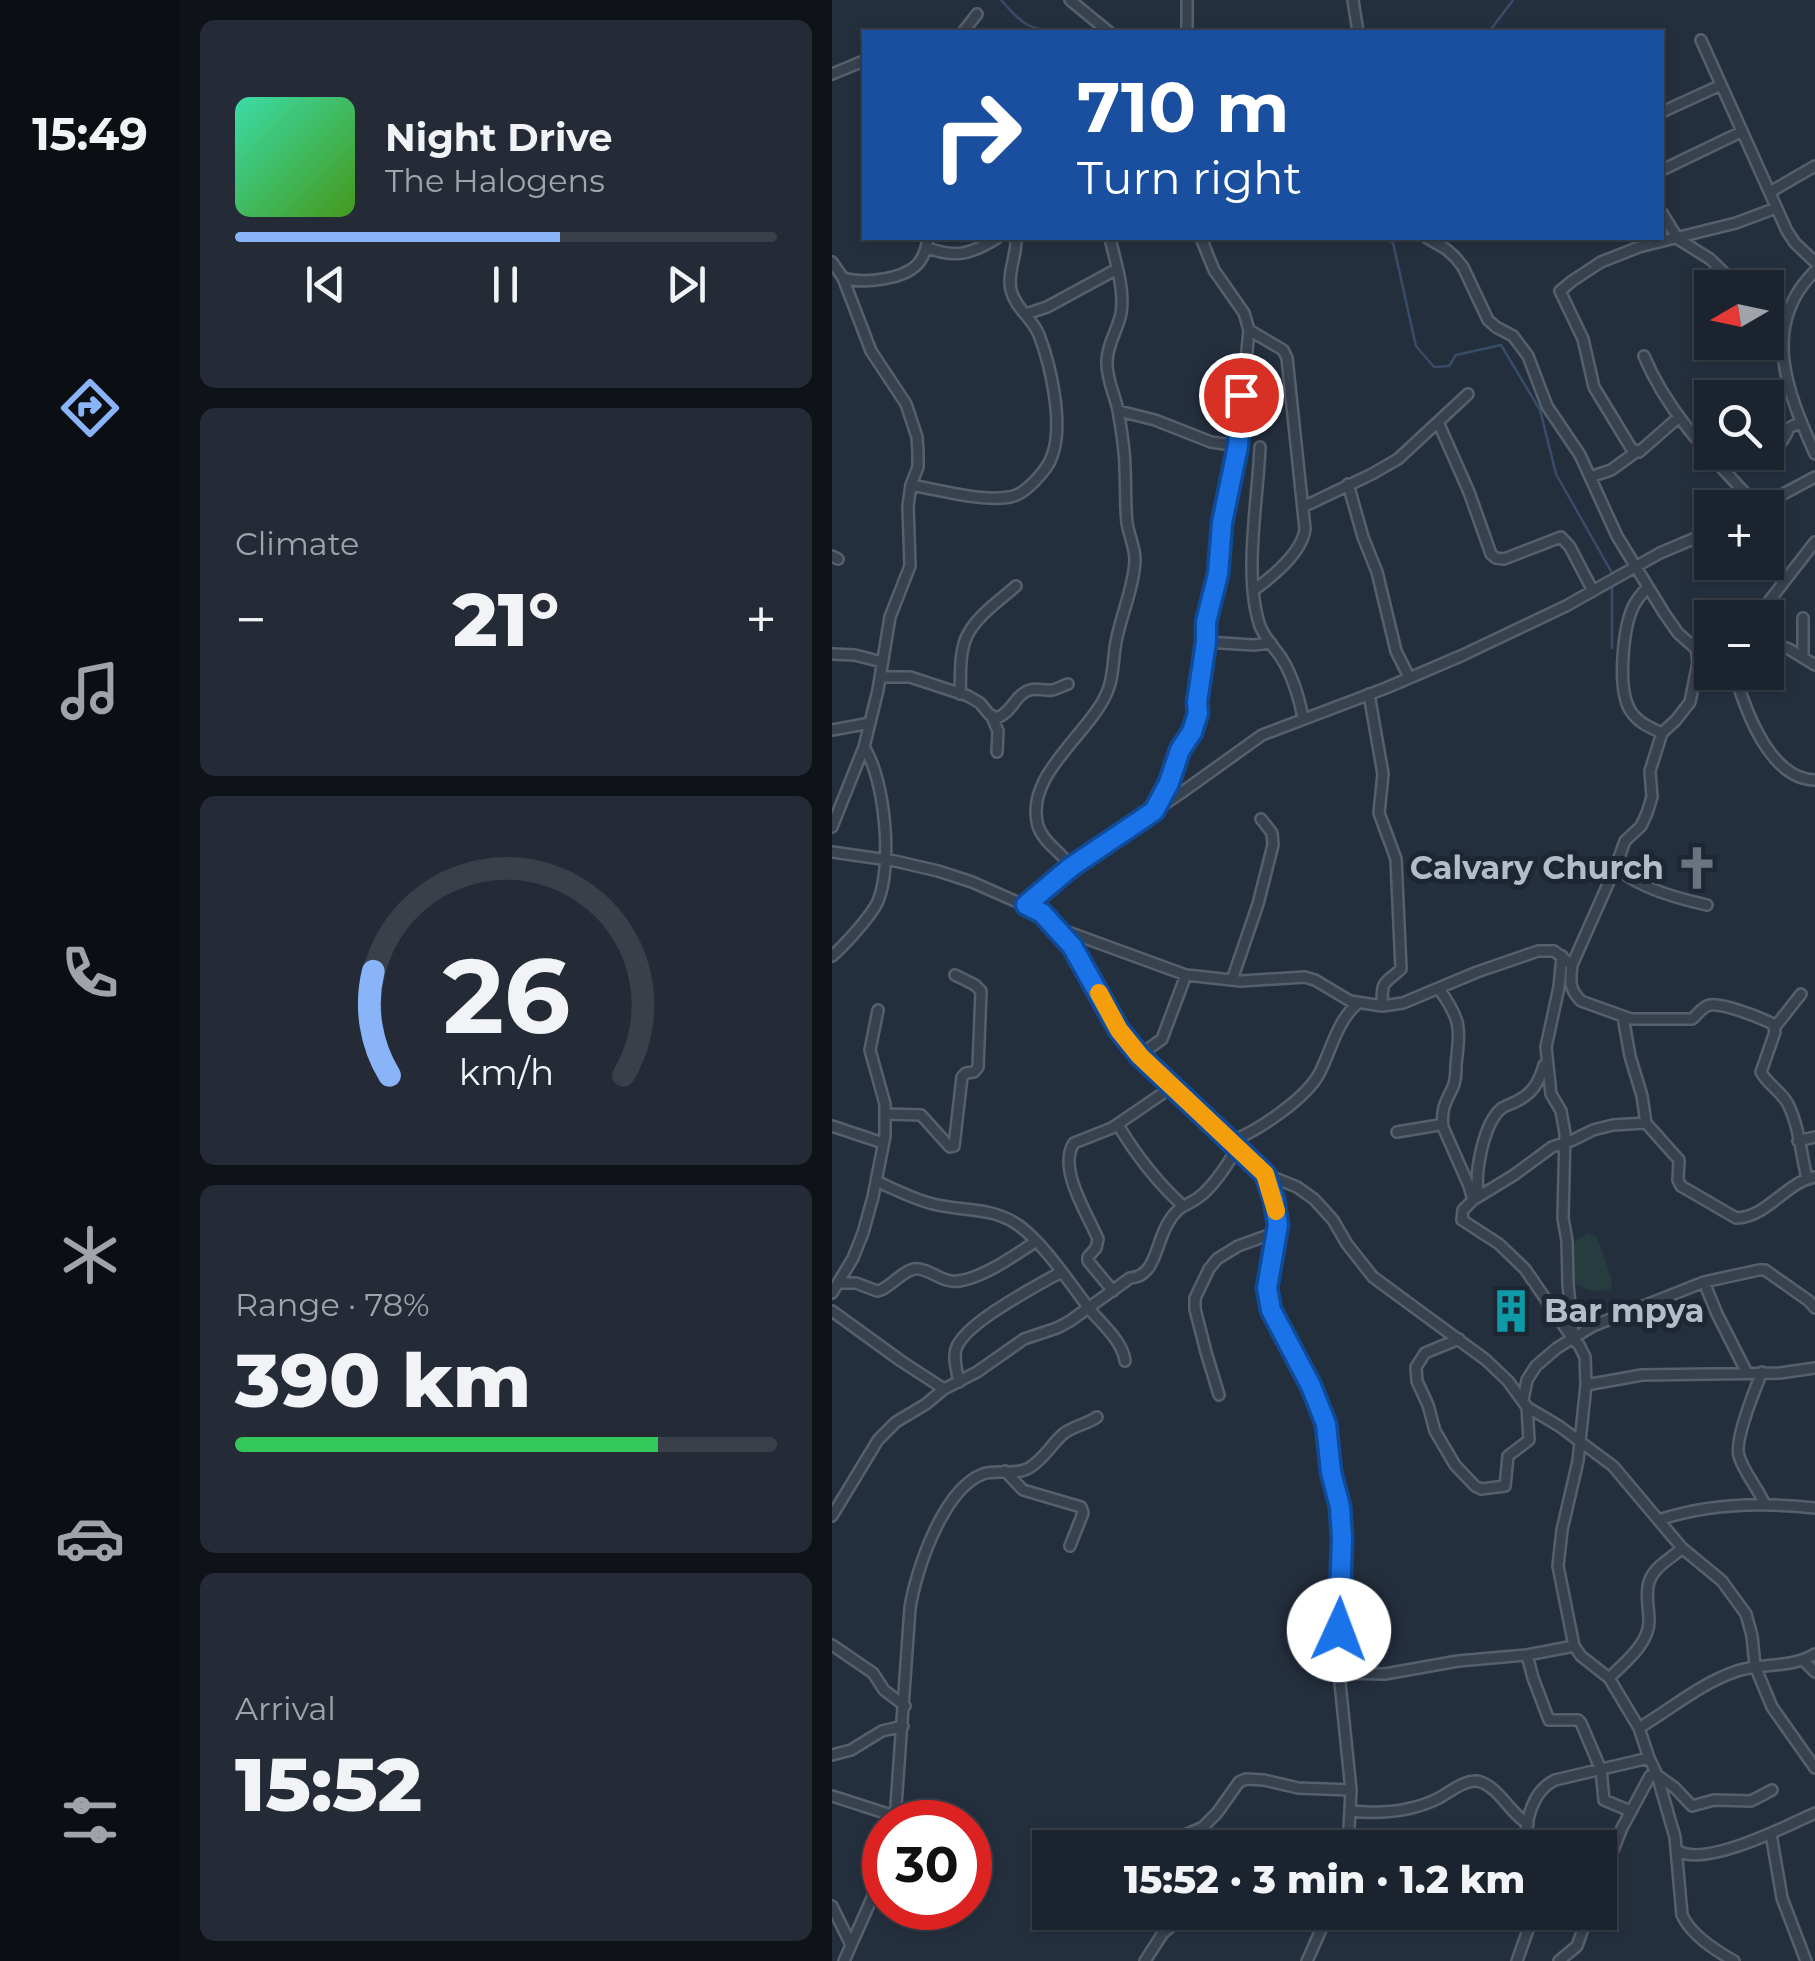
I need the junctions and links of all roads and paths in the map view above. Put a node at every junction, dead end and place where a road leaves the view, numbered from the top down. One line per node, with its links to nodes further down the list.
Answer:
1 (1070, 0): 6 (street)
2 (1187, 0): 7 (street)
3 (1354, 0): 8 (street)
4 (977, 14): 5 (street)
5 (965, 30)
6 (1107, 30)
7 (1187, 30)
8 (1358, 30)
9 (1701, 40): 12 (street)
10 (862, 63): 11 (street)
11 (832, 74)
12 (1722, 85): 13 (street); 14 (street)
13 (1664, 111)
14 (1740, 132): 16 (street); 17 (street)
15 (1814, 166): 17 (street)
16 (1664, 169)
17 (1770, 192): 18 (street)
18 (1776, 208): 20 (street); 28 (street)
19 (1664, 216): 20 (street)
20 (1678, 238): 30 (street); 46 (street)
21 (993, 240): 26 (street)
22 (1016, 240): 33 (street)
23 (1110, 240): 29 (street)
24 (1202, 240): 34 (street)
25 (1430, 240): 48 (street)
26 (927, 242): 32 (street)
27 (832, 262): 32 (street)
28 (1814, 262)
29 (1117, 268): 33 (street); 39 (street)
30 (1722, 270)
31 (1814, 272): 35 (street)
32 (843, 278): 51 (street)
33 (1026, 314): 51 (street)
34 (1248, 330): 44 (street); 54 (street)
35 (1784, 332)
36 (1644, 356): 40 (street)
37 (1783, 360): 42 (street)
38 (1468, 394): 41 (street)
39 (1119, 411): 44 (street); 93 (street)
40 (1678, 417): 46 (street); 52 (street)
41 (1438, 422): 50 (street); 61 (street)
42 (1800, 422): 43 (street); 47 (street)
43 (1784, 440)
44 (1238, 446): 64 (street)
45 (1260, 447): 60 (street)
46 (1636, 452): 48 (street)
47 (1814, 454)
48 (1590, 476): 57 (street)
49 (1814, 477): 53 (street)
50 (1348, 484): 54 (street); 73 (street)
51 (911, 485): 70 (street)
52 (1743, 490)
53 (1784, 493)
54 (1303, 507): 60 (street)
55 (1694, 539): 57 (street)
56 (1814, 542): 62 (street)
57 (1636, 566): 59 (street); 61 (street)
58 (1016, 586): 77 (street)
59 (1648, 587): 66 (street); 83 (street)
60 (1254, 590): 65 (street)
61 (1593, 591): 73 (street)
62 (1770, 600)
63 (1803, 618): 69 (street)
64 (1206, 642): 65 (street); 87 (street)
65 (1270, 643): 80 (street)
66 (1694, 647)
67 (1784, 649): 69 (street)
68 (832, 654): 70 (street)
69 (1803, 656): 71 (street)
70 (882, 662): 72 (street)
71 (1814, 665)
72 (880, 677): 77 (street); 81 (street)
73 (1409, 677): 78 (street)
74 (1694, 682): 83 (street)
75 (1068, 684): 79 (street)
76 (1740, 690): 86 (street)
77 (960, 694): 79 (street)
78 (1369, 694): 80 (street); 106 (street)
79 (992, 716): 85 (street)
80 (1304, 718): 87 (street)
81 (870, 723): 82 (street); 84 (street)
82 (832, 730)
83 (1662, 733): 92 (street)
84 (864, 746): 89 (street); 91 (street)
85 (997, 752)
86 (1814, 780)
87 (1154, 811): 93 (street)
88 (1261, 819): 102 (street)
89 (832, 827)
90 (832, 852): 91 (street)
91 (885, 860): 94 (street); 97 (street)
92 (1616, 866): 95 (street); 99 (street)
93 (1071, 867): 94 (street)
94 (1026, 905): 96 (street)
95 (1707, 905)
96 (1058, 928): 100 (street); 110 (street)
97 (832, 956)
98 (1562, 956): 99 (street); 103 (street); 111 (street)
99 (1572, 965): 108 (street)
100 (1186, 974): 102 (street); 110 (street)
101 (955, 975): 113 (street)
102 (1232, 980): 105 (street)
103 (1439, 989): 106 (street); 117 (street)
104 (1800, 994): 109 (street)
105 (1357, 1004): 106 (street); 123 (street)
106 (1382, 1006)
107 (878, 1010): 113 (street)
108 (1624, 1017): 109 (street); 114 (street)
109 (1776, 1027): 121 (street)
110 (1140, 1056): 112 (street)
111 (1547, 1058): 120 (street); 127 (street)
112 (1172, 1087): 115 (street); 123 (street)
113 (886, 1114): 122 (street)
114 (1646, 1123): 120 (street); 125 (street)
115 (1118, 1125): 128 (street); 134 (street)
116 (832, 1126): 122 (street)
117 (1443, 1127): 118 (street); 127 (street)
118 (1397, 1132)
119 (1814, 1137): 121 (street)
120 (1564, 1141): 127 (street); 139 (street)
121 (1798, 1141): 125 (street)
122 (883, 1143): 126 (street)
123 (1234, 1144): 124 (street); 128 (street)
124 (1265, 1174): 129 (street); 140 (street)
125 (1811, 1177)
126 (876, 1182): 130 (street); 133 (street)
127 (1476, 1198): 139 (street)
128 (1182, 1204): 134 (street)
129 (1277, 1232): 148 (street); 166 (street)
130 (1036, 1242): 131 (street); 133 (street)
131 (1060, 1272): 136 (street); 145 (street)
132 (1704, 1282): 137 (street); 139 (street); 144 (street)
133 (839, 1283): 135 (street)
134 (1113, 1291): 136 (street)
135 (832, 1293)
136 (1089, 1308): 141 (street); 145 (street)
137 (1814, 1308)
138 (832, 1311): 147 (street)
139 (1573, 1338): 146 (street); 149 (street)
140 (1459, 1339): 149 (street); 149 (street)
141 (1125, 1361)
142 (1814, 1368): 143 (street)
143 (1762, 1372): 144 (street); 153 (street)
144 (1747, 1373): 146 (street)
145 (959, 1382): 147 (street)
146 (1586, 1385): 151 (street)
147 (944, 1389): 155 (street)
148 (1220, 1395)
149 (1524, 1404): 151 (street)
150 (1097, 1417): 152 (street)
151 (1581, 1442): 156 (street); 160 (street)
152 (1005, 1471): 157 (street); 168 (street)
153 (1765, 1505): 154 (street); 156 (street)
154 (1814, 1508)
155 (832, 1516)
156 (1660, 1520): 158 (street)
157 (1070, 1546)
158 (1682, 1548): 164 (street); 167 (street)
159 (832, 1646): 168 (street)
160 (1574, 1646): 162 (street); 167 (street)
161 (1814, 1654): 163 (street)
162 (1527, 1655): 166 (street); 174 (street)
163 (1804, 1660): 164 (street); 165 (street)
164 (1756, 1666): 170 (street); 173 (street)
165 (1814, 1672)
166 (1339, 1673): 176 (street)
167 (1609, 1678): 170 (street)
168 (905, 1706): 169 (street)
169 (903, 1726): 171 (street); 179 (street)
170 (1638, 1728): 172 (street)
171 (832, 1755)
172 (1648, 1758): 174 (street); 175 (street)
173 (1814, 1768)
174 (1602, 1770): 182 (street); 184 (street)
175 (1657, 1775): 177 (street); 182 (street); 190 (street)
176 (1351, 1790): 181 (street); 185 (street)
177 (1772, 1790)
178 (832, 1796): 180 (street)
179 (897, 1800)
180 (862, 1806)
181 (1352, 1811): 184 (street); 186 (street)
182 (1630, 1811): 189 (street)
183 (1814, 1813): 188 (street)
184 (1528, 1824): 187 (street)
185 (1195, 1830)
186 (1350, 1830)
187 (1527, 1830)
188 (1772, 1834): 190 (street); 204 (street)
189 (1617, 1842)
190 (1677, 1850): 203 (street)
191 (832, 1906): 197 (street)
192 (862, 1920): 197 (street)
193 (1167, 1930): 199 (street)
194 (1321, 1930): 200 (street)
195 (1528, 1930): 201 (street)
196 (1582, 1930): 202 (street)
197 (851, 1945): 198 (street)
198 (844, 1961)
199 (1145, 1961)
200 (1308, 1961)
201 (1517, 1961)
202 (1559, 1961)
203 (1734, 1961)
204 (1806, 1961)

